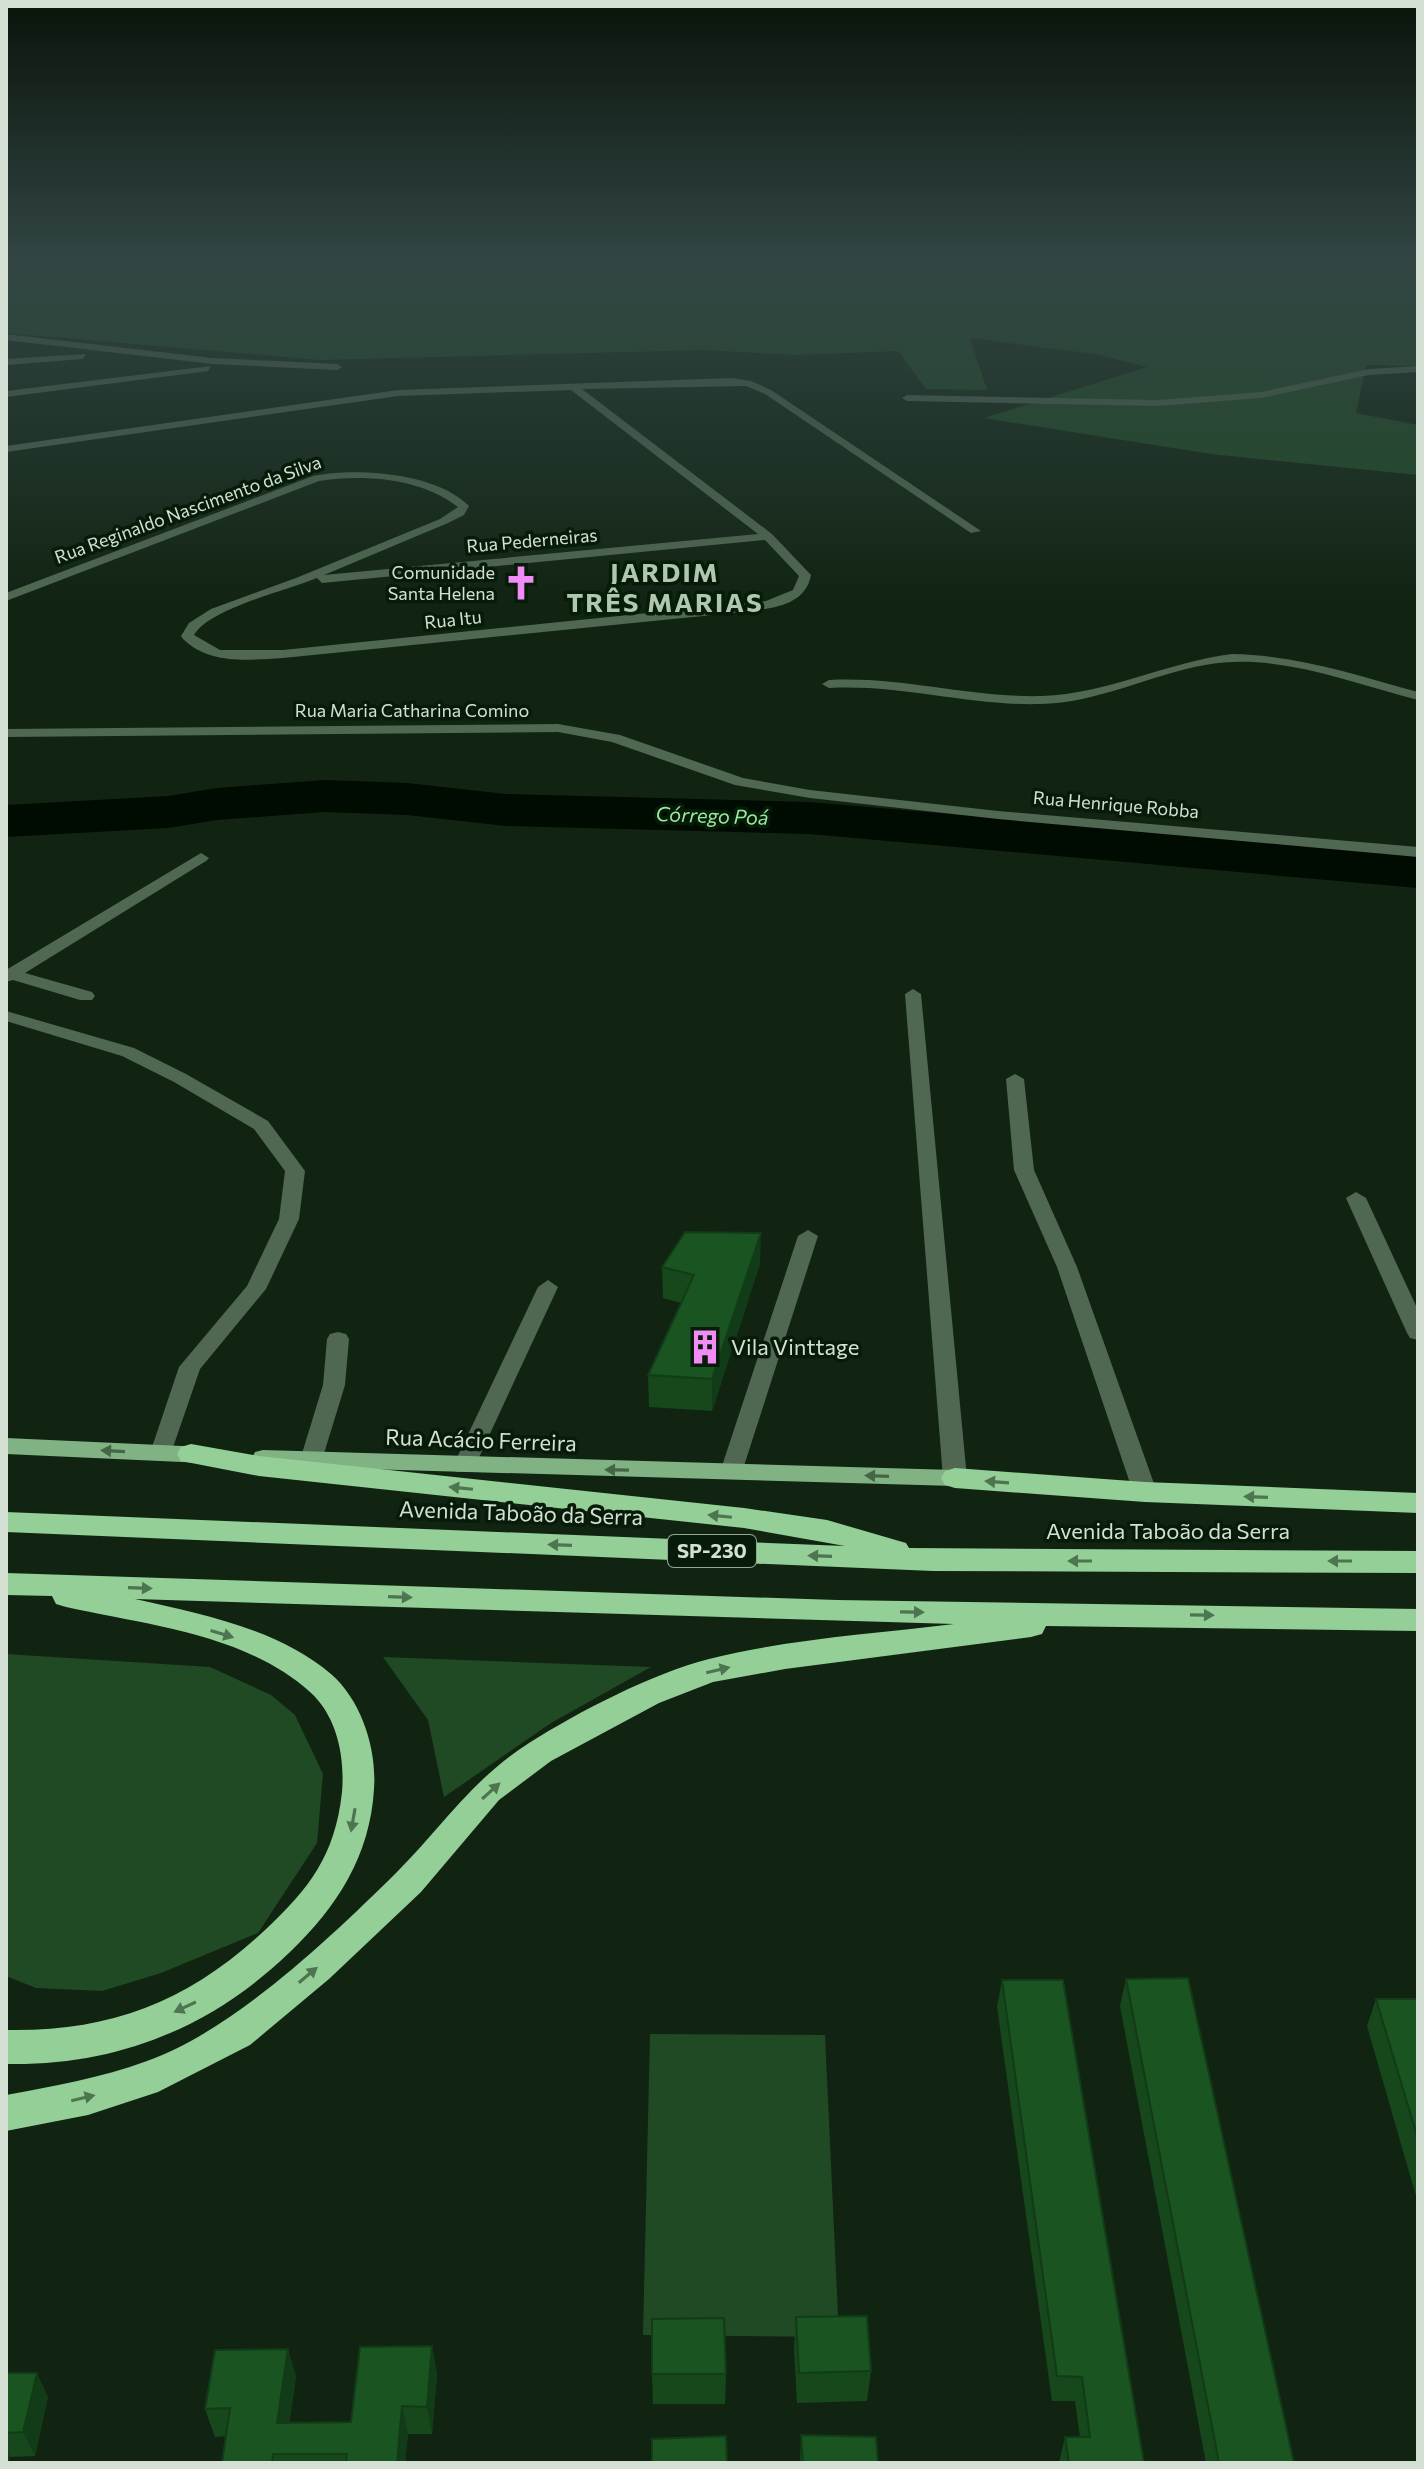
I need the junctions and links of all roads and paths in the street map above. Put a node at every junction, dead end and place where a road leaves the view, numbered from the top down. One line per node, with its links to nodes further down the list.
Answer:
1 (140, 377): 4 (street)
2 (1344, 377): 5 (street)
3 (572, 386): 6 (street); 7 (street); 8 (street, Rua Itu)
4 (6, 394)
5 (907, 398)
6 (6, 449)
7 (975, 531)
8 (768, 536): 9 (street, Rua Pederneiras); 11 (street, Rua Itu)
9 (300, 581): 10 (street, Rua Reginaldo Nascimento da Silva); 11 (street, Rua Reginaldo Nascimento da Silva)
10 (6, 597)
11 (193, 626)
12 (829, 684): 13 (street)
13 (1418, 696)
14 (6, 733): 15 (street, Rua Maria Catharina Comino)
15 (810, 794): 16 (street, Rua Henrique Robba)
16 (1418, 852)
17 (201, 858): 18 (street)
18 (9, 975): 20 (street)
19 (913, 994): 34 (street)
20 (86, 996)
21 (6, 1016): 29 (street)
22 (1015, 1079): 35 (street)
23 (1356, 1198): 26 (street)
24 (808, 1236): 33 (street)
25 (548, 1287): 32 (street)
26 (1418, 1333)
27 (338, 1339): 31 (street)
28 (6, 1446): 29 (main road, Rua Acácio Ferreira, one-way to 28)
29 (161, 1453): 30 (main road, Rua Acácio Ferreira)
30 (191, 1454): 31 (main road, Rua Acácio Ferreira); 38 (highway, one-way to 30)
31 (311, 1460): 32 (main road, Rua Acácio Ferreira)
32 (464, 1466): 33 (main road, Rua Acácio Ferreira, one-way to 32)
33 (731, 1472): 34 (main road, Rua Acácio Ferreira, one-way to 33)
34 (955, 1478): 35 (highway, one-way to 34)
35 (1145, 1492): 36 (highway, one-way to 35)
36 (1418, 1503)
37 (6, 1522): 38 (highway, Avenida Taboão da Serra / SP-230, one-way to 37)
38 (933, 1560): 39 (highway, Avenida Taboão da Serra / SP-230, one-way to 38)
39 (1418, 1562)
40 (8, 1584): 41 (highway, one-way to 41); 43 (highway, one-way to 43)
41 (1124, 1614): 42 (highway, one-way to 42); 44 (highway, one-way to 41)
42 (1418, 1620)
43 (6, 2047)
44 (6, 2113)

